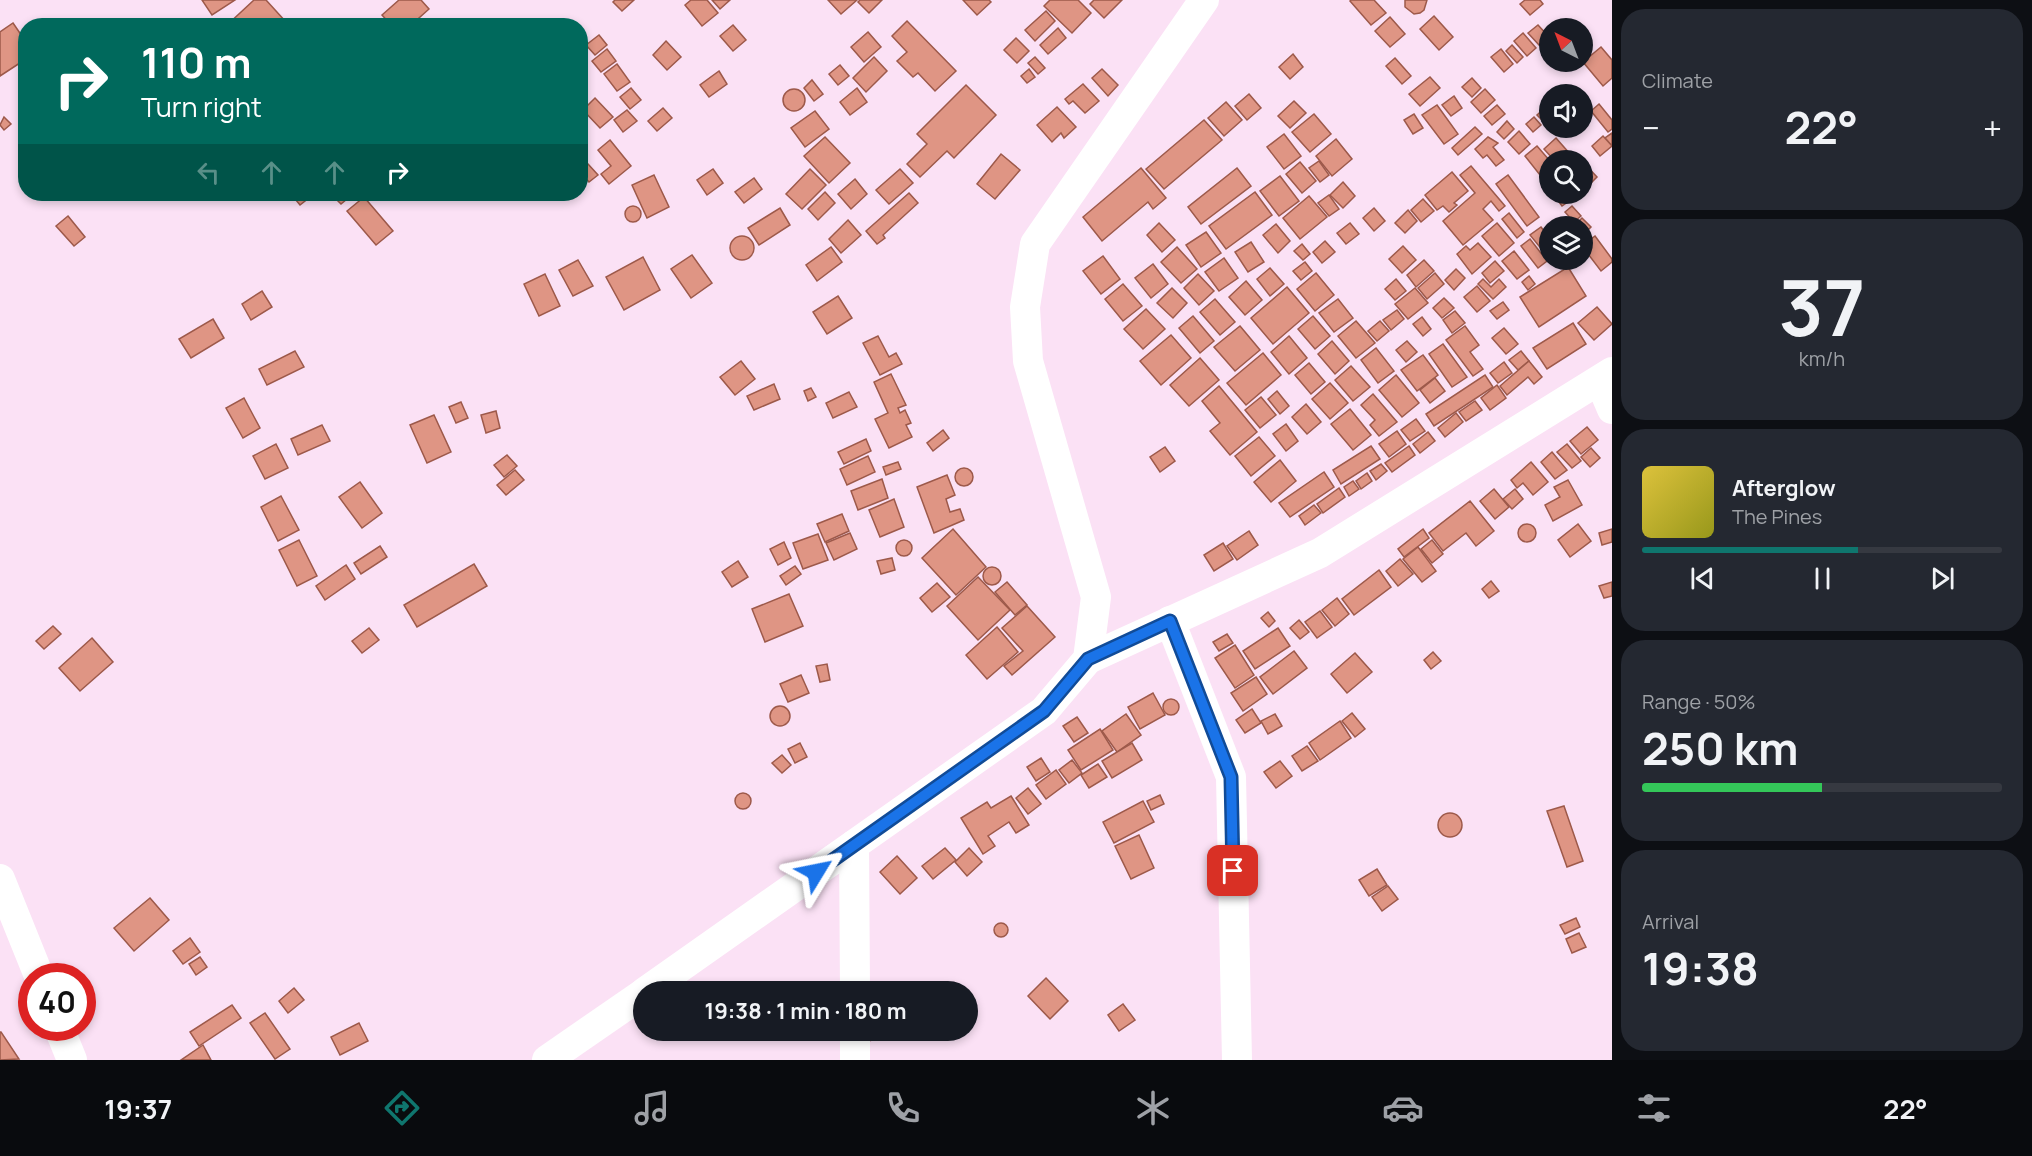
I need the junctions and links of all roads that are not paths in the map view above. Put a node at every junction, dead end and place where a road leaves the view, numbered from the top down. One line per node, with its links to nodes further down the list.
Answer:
1 (1204, 0): 5 (street)
2 (1606, 376): 3 (street); 4 (street)
3 (1612, 409)
4 (1170, 621): 5 (street); 17 (street)
5 (1088, 659): 6 (street)
6 (854, 845): 9 (street); 10 (street)
7 (0, 879): 8 (street)
8 (34, 963)
9 (660, 981)
10 (855, 981)
11 (633, 1000): 15 (street)
12 (64, 1041): 14 (street)
13 (855, 1041): 16 (street)
14 (72, 1060)
15 (547, 1060)
16 (855, 1060)
17 (1237, 1060)

